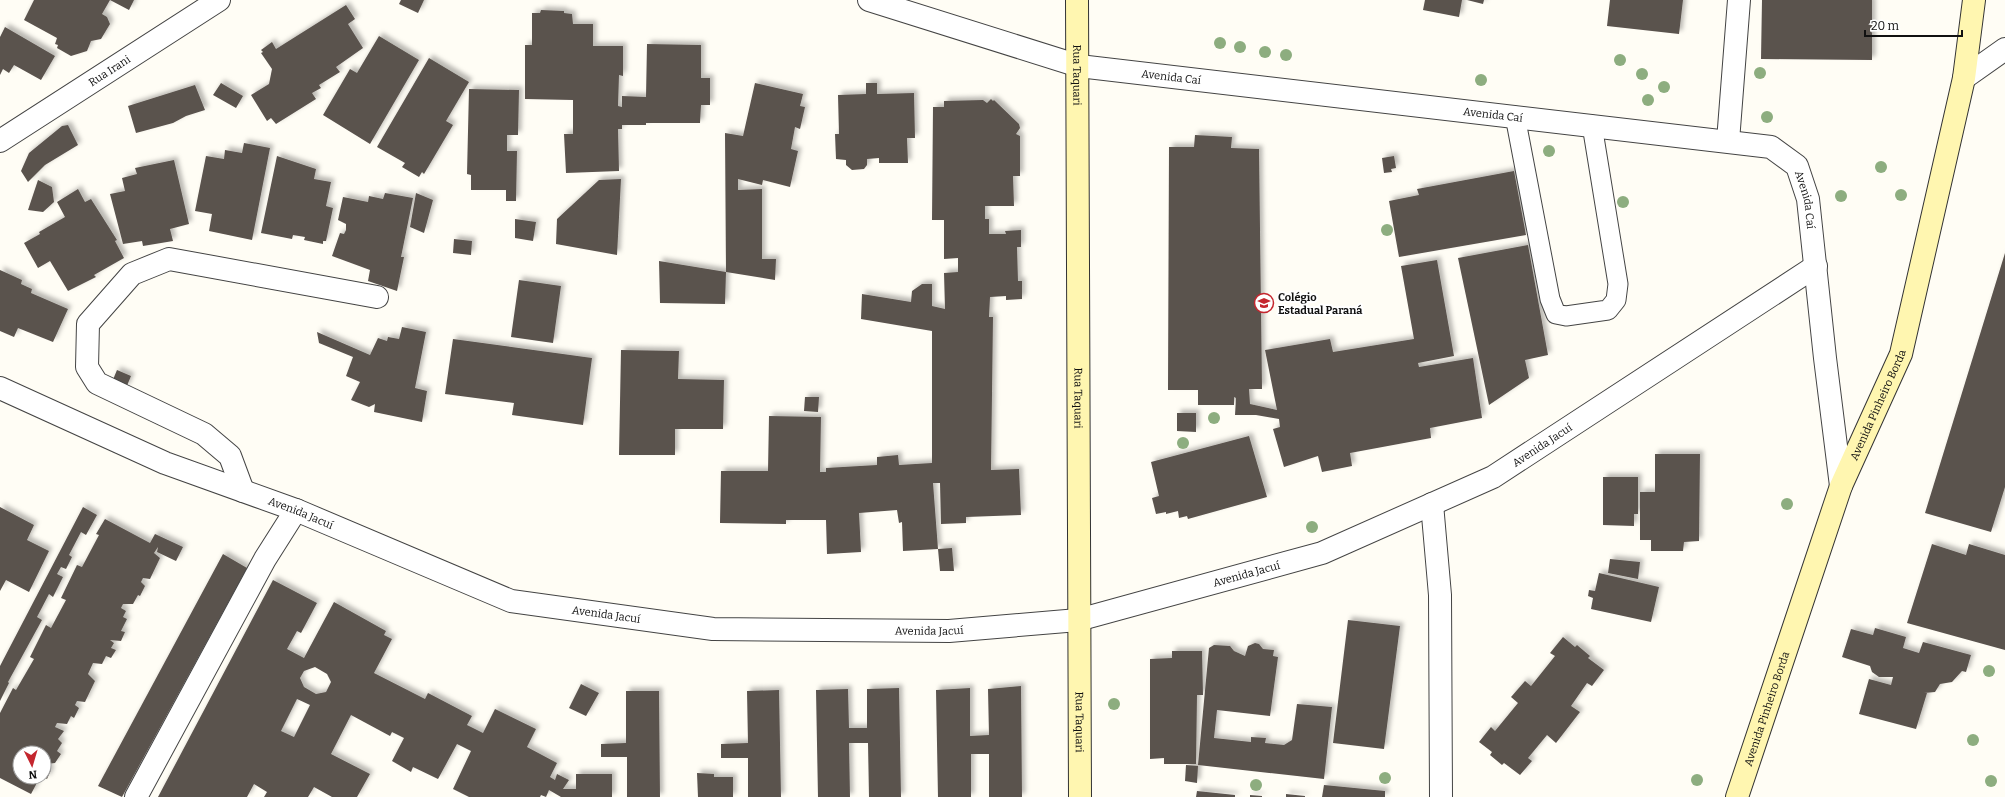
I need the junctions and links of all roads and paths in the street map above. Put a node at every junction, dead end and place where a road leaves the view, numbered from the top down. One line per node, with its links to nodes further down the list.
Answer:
1 (219, 0): 11 (street, Rua Irani)
2 (869, 0): 7 (street, Avenida Caí)
3 (1077, 0): 7 (main road, Rua Taquari)
4 (1739, 0): 12 (street)
5 (1974, 0): 8 (main road, Avenida Pinheiro Borda)
6 (2005, 49): 8 (street)
7 (1078, 66): 9 (street, Avenida Caí); 20 (main road, Rua Taquari)
8 (1964, 78): 16 (main road, Avenida Pinheiro Borda)
9 (1515, 116): 10 (street, Avenida Caí); 10 (lane)
10 (1592, 125): 12 (street, Avenida Caí)
11 (0, 141)
12 (1728, 141): 13 (street, Avenida Caí)
13 (1816, 266): 16 (street, Avenida Caí); 18 (street, Avenida Jacuí)
14 (377, 298): 17 (street)
15 (0, 388): 17 (street, Avenida Jacuí)
16 (1841, 486): 24 (main road, Avenida Pinheiro Borda)
17 (243, 491): 19 (street, Avenida Jacuí)
18 (1432, 504): 20 (street, Avenida Jacuí); 23 (street)
19 (296, 510): 20 (street, Avenida Jacuí); 21 (street)
20 (1078, 620): 22 (main road, Rua Taquari)
21 (136, 797)
22 (1080, 797)
23 (1441, 797)
24 (1737, 797)

